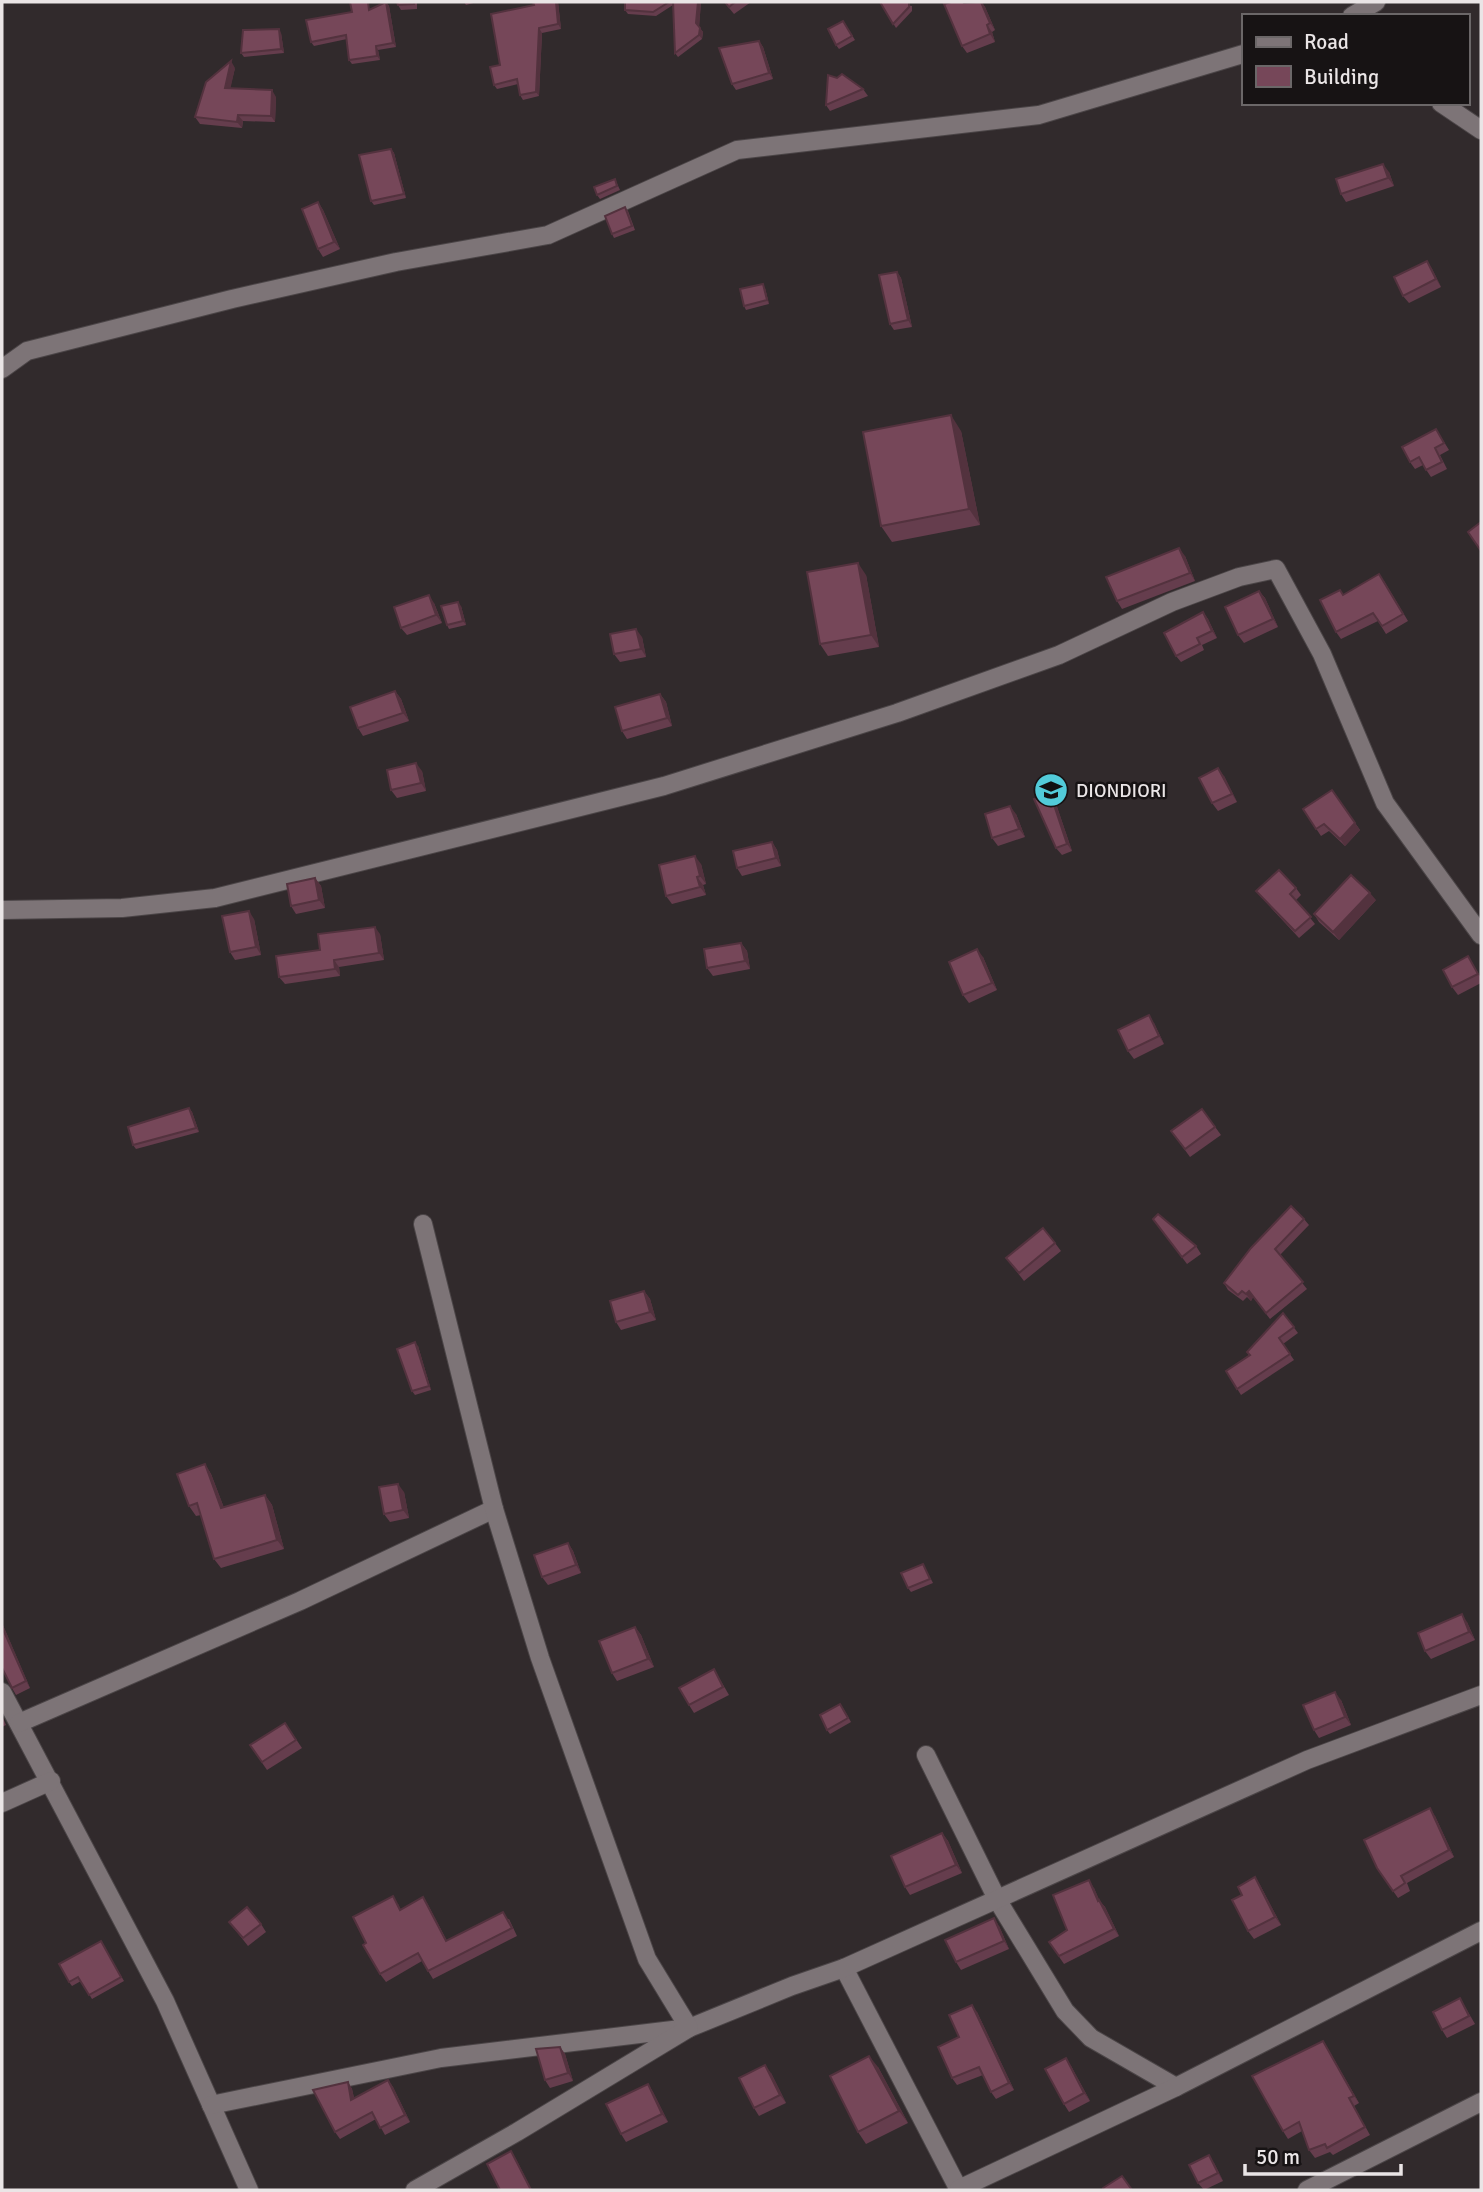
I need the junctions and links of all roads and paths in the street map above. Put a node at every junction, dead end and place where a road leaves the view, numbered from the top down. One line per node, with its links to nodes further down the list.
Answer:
1 (1376, 2): 2 (street)
2 (1355, 14)
3 (1242, 54): 6 (street)
4 (1444, 105): 5 (street)
5 (1481, 130)
6 (2, 369)
7 (2, 910): 8 (street)
8 (1481, 935)
9 (423, 1224): 10 (street)
10 (494, 1509): 13 (street); 20 (street)
11 (2, 1692): 13 (street)
12 (1481, 1695): 17 (street)
13 (19, 1723): 15 (street)
14 (926, 1755): 17 (street)
15 (51, 1781): 16 (street); 23 (street)
16 (2, 1802)
17 (998, 1901): 19 (street); 21 (street)
18 (1481, 1931): 21 (street)
19 (844, 1968): 20 (street); 26 (street)
20 (689, 2028): 23 (street); 25 (street)
21 (1176, 2087): 26 (street)
22 (1481, 2102): 27 (street)
23 (211, 2105): 24 (street)
24 (249, 2190)
25 (415, 2190)
26 (959, 2190)
27 (1307, 2190)

